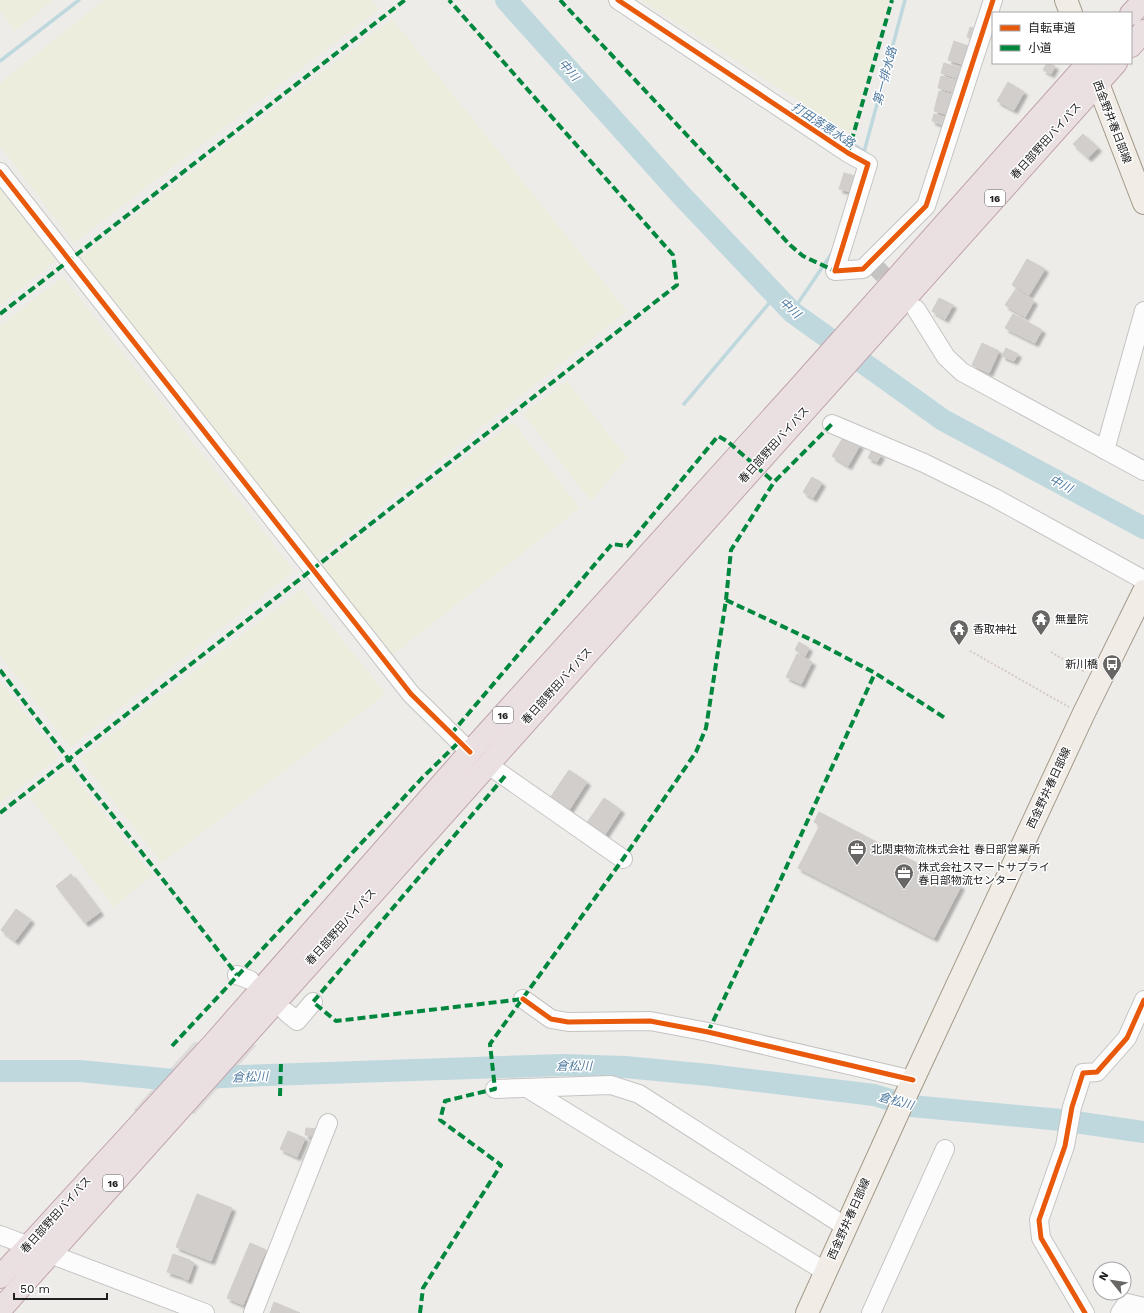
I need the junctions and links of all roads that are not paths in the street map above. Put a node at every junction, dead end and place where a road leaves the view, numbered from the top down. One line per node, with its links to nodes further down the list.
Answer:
1 (618, 0): 2 (street)
2 (993, 0)
3 (1066, 0): 5 (main road)
4 (1144, 0): 6 (highway)
5 (1071, 12)
6 (1132, 13)
7 (1144, 31): 8 (highway)
8 (1132, 45)
9 (1088, 64): 15 (highway, 春日部野田バイパス / 16)
10 (1089, 64): 12 (main road, 西金野井春日部線)
11 (1115, 64): 12 (highway, 春日部野田バイパス / 16)
12 (1097, 83): 14 (main road, 西金野井春日部線); 15 (highway, 春日部野田バイパス / 16)
13 (0, 172): 23 (street)
14 (1144, 203)
15 (885, 306): 23 (highway, 春日部野田バイパス / 16)
16 (916, 309): 19 (street)
17 (1144, 312): 19 (street)
18 (832, 424): 21 (street)
19 (1106, 450): 20 (street)
20 (1144, 471)
21 (1144, 580)
22 (1144, 591): 30 (main road, 西金野井春日部線)
23 (478, 758): 24 (street); 36 (highway, 春日部野田バイパス / 16); 37 (highway, 春日部野田バイパス / 16)
24 (623, 859)
25 (523, 999): 30 (street)
26 (1144, 1000): 46 (street)
27 (313, 1002): 28 (street)
28 (286, 1012)
29 (527, 1088): 31 (street); 34 (street); 38 (street)
30 (909, 1088): 34 (main road, 西金野井春日部線)
31 (495, 1089)
32 (328, 1123): 43 (street)
33 (946, 1149): 45 (street)
34 (846, 1227): 38 (main road, 西金野井春日部線)
35 (0, 1235): 36 (street)
36 (28, 1246): 37 (street); 39 (highway, 春日部野田バイパス / 16)
37 (50, 1254): 41 (highway, 春日部野田バイパス / 16); 42 (street)
38 (826, 1272): 44 (main road, 西金野井春日部線)
39 (0, 1277)
40 (1144, 1307): 47 (street)
41 (0, 1310)
42 (205, 1313)
43 (253, 1313)
44 (807, 1313)
45 (871, 1313)
46 (1085, 1313)
47 (1120, 1313)

